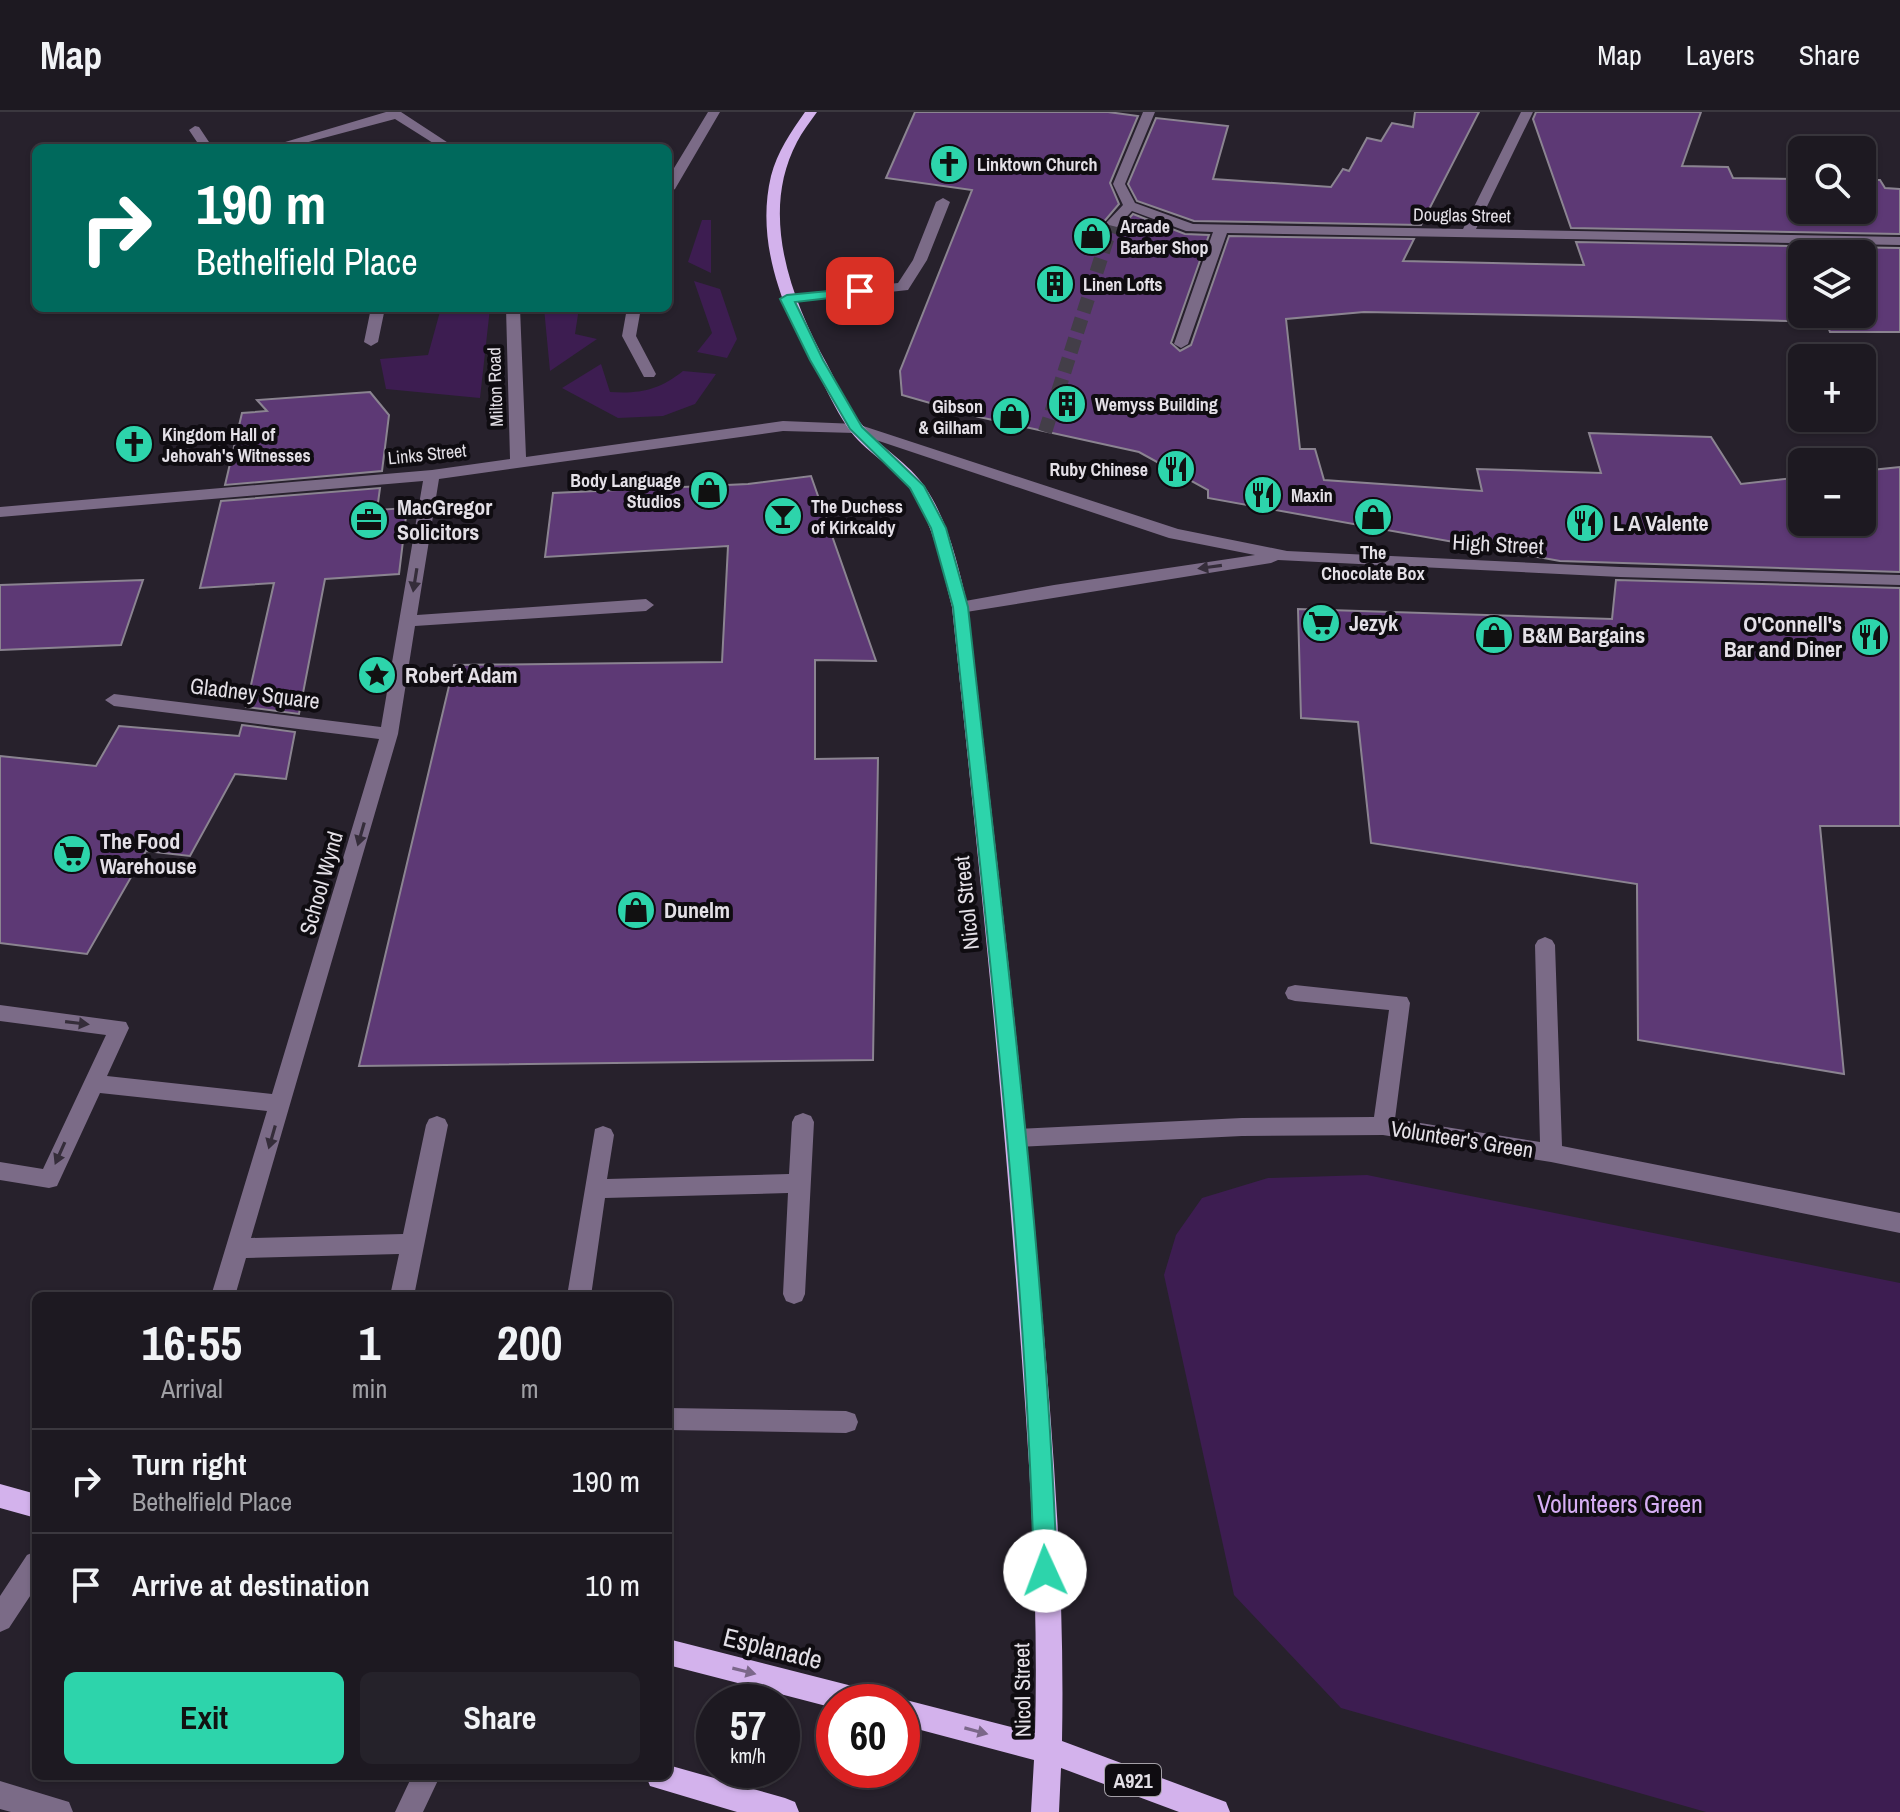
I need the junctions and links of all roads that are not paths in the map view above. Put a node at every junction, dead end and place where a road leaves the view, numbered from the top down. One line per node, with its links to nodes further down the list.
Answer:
1 (714, 112): 10 (street)
2 (811, 112): 17 (main road, Nicol Street)
3 (1149, 112): 12 (street)
4 (1527, 112): 15 (street)
5 (395, 114): 8 (street); 9 (street)
6 (195, 130): 7 (street)
7 (204, 144)
8 (286, 144)
9 (444, 144)
10 (672, 182)
11 (943, 202): 17 (street)
12 (1130, 206): 13 (street); 14 (street, Douglas Street)
13 (1112, 224)
14 (1221, 230): 15 (street, Douglas Street); 22 (street)
15 (1468, 232): 16 (street, Douglas Street)
16 (1900, 241)
17 (787, 299): 24 (main road, Nicol Street)
18 (377, 312): 21 (street)
19 (513, 312): 25 (street, Milton Road)
20 (633, 312): 23 (street)
21 (371, 342)
22 (1181, 344)
23 (649, 374)
24 (857, 429): 25 (street, Links Street); 28 (street, High Street); 31 (main road, Nicol Street)
25 (518, 464): 26 (street, Links Street)
26 (432, 475): 27 (street, Links Street); 32 (street, School Wynd, one-way to 32)
27 (0, 512)
28 (1287, 556): 29 (street, High Street); 31 (street, High Street, one-way to 31)
29 (1900, 580)
30 (646, 605): 32 (street)
31 (960, 607): 44 (main road, Nicol Street)
32 (408, 621): 34 (street, School Wynd)
33 (114, 700): 34 (street, Gladney Square)
34 (389, 734): 39 (street, School Wynd, one-way to 39)
35 (1545, 945): 45 (street)
36 (1295, 993): 42 (street)
37 (0, 1013): 38 (street, one-way to 38)
38 (92, 1083): 39 (street); 46 (street, one-way to 46)
39 (282, 1104): 51 (street, School Wynd, one-way to 51)
40 (803, 1122): 47 (street)
41 (437, 1125): 50 (street)
42 (1383, 1126): 44 (street, Volunteer's Green); 45 (street, Volunteer's Green)
43 (603, 1135): 48 (street)
44 (1017, 1138): 65 (main road, Nicol Street)
45 (1551, 1153): 49 (street, Volunteer's Green)
46 (0, 1171)
47 (799, 1183): 48 (street); 55 (street)
48 (595, 1189): 54 (street)
49 (1900, 1223)
50 (412, 1244): 51 (street); 53 (street)
51 (240, 1248): 52 (street, School Wynd)
52 (224, 1292)
53 (403, 1292)
54 (580, 1292)
55 (794, 1294)
56 (672, 1419): 57 (street)
57 (846, 1422)
58 (0, 1496): 59 (main road)
59 (32, 1505)
60 (32, 1570): 61 (street)
61 (0, 1619)
62 (672, 1653): 63 (main road, Esplanade, one-way to 63)
63 (816, 1690)
64 (920, 1717): 65 (main road, A921, one-way to 65)
65 (1049, 1750): 72 (main road, Nicol Street); 73 (main road, A921)
66 (672, 1779): 71 (main road)
67 (424, 1780): 70 (street)
68 (0, 1795): 69 (street)
69 (59, 1812)
70 (409, 1812)
71 (785, 1812)
72 (1045, 1812)
73 (1216, 1812)

